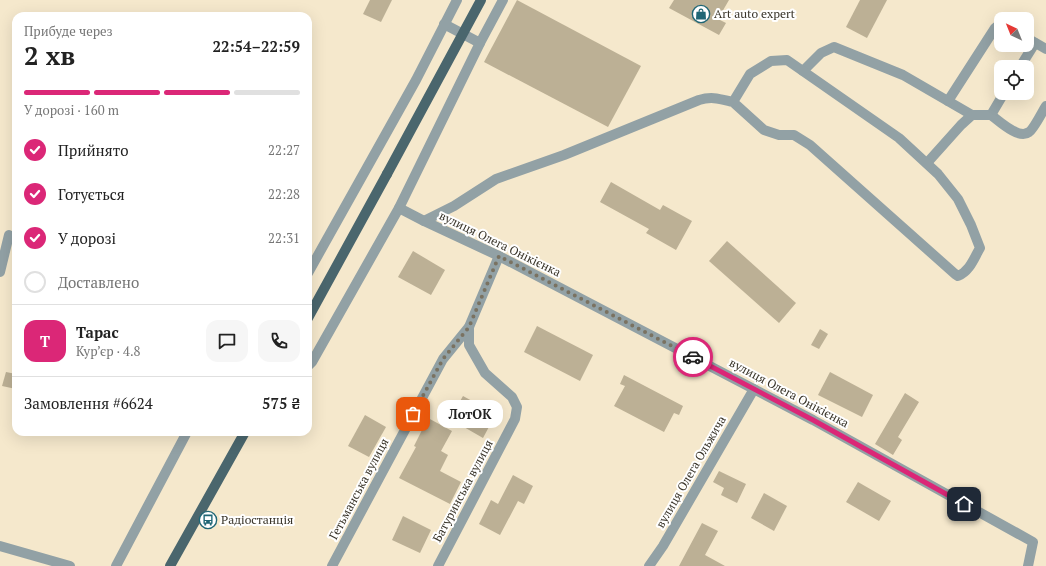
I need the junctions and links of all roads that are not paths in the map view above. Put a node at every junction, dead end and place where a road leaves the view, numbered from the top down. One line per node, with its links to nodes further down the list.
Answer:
1 (457, 0): 4 (street)
2 (481, 0): 23 (main road, bridge)
3 (503, 0): 7 (street)
4 (444, 24): 7 (street); 21 (street)
5 (994, 30): 11 (street)
6 (1034, 42): 8 (street)
7 (480, 43): 17 (street)
8 (1046, 49)
9 (803, 71): 11 (street); 12 (street); 16 (street)
10 (1000, 100): 15 (street)
11 (948, 101): 14 (street)
12 (733, 102): 16 (street); 18 (street)
13 (1046, 106): 15 (street)
14 (972, 115): 15 (street); 16 (street)
15 (991, 115)
16 (927, 163)
17 (400, 208): 18 (street, вулиця Олега Онікієнка); 25 (street)
18 (424, 221): 20 (street, вулиця Олега Онікієнка)
19 (9, 235): 22 (street)
20 (499, 256): 24 (street, Гетьманська вулиця); 26 (street, вулиця Олега Онікієнка)
21 (312, 266)
22 (0, 272)
23 (312, 311)
24 (469, 327): 33 (street, Гетьманська вулиця); 34 (street, Батуринська вулиця)
25 (312, 362)
26 (754, 389): 35 (street, вулиця Олега Ольжича); 36 (street, вулиця Олега Онікієнка)
27 (185, 436): 31 (street)
28 (243, 436): 32 (main road)
29 (0, 546): 30 (street)
30 (70, 566)
31 (116, 566)
32 (170, 566)
33 (332, 566)
34 (438, 566)
35 (649, 566)
36 (1028, 566)

